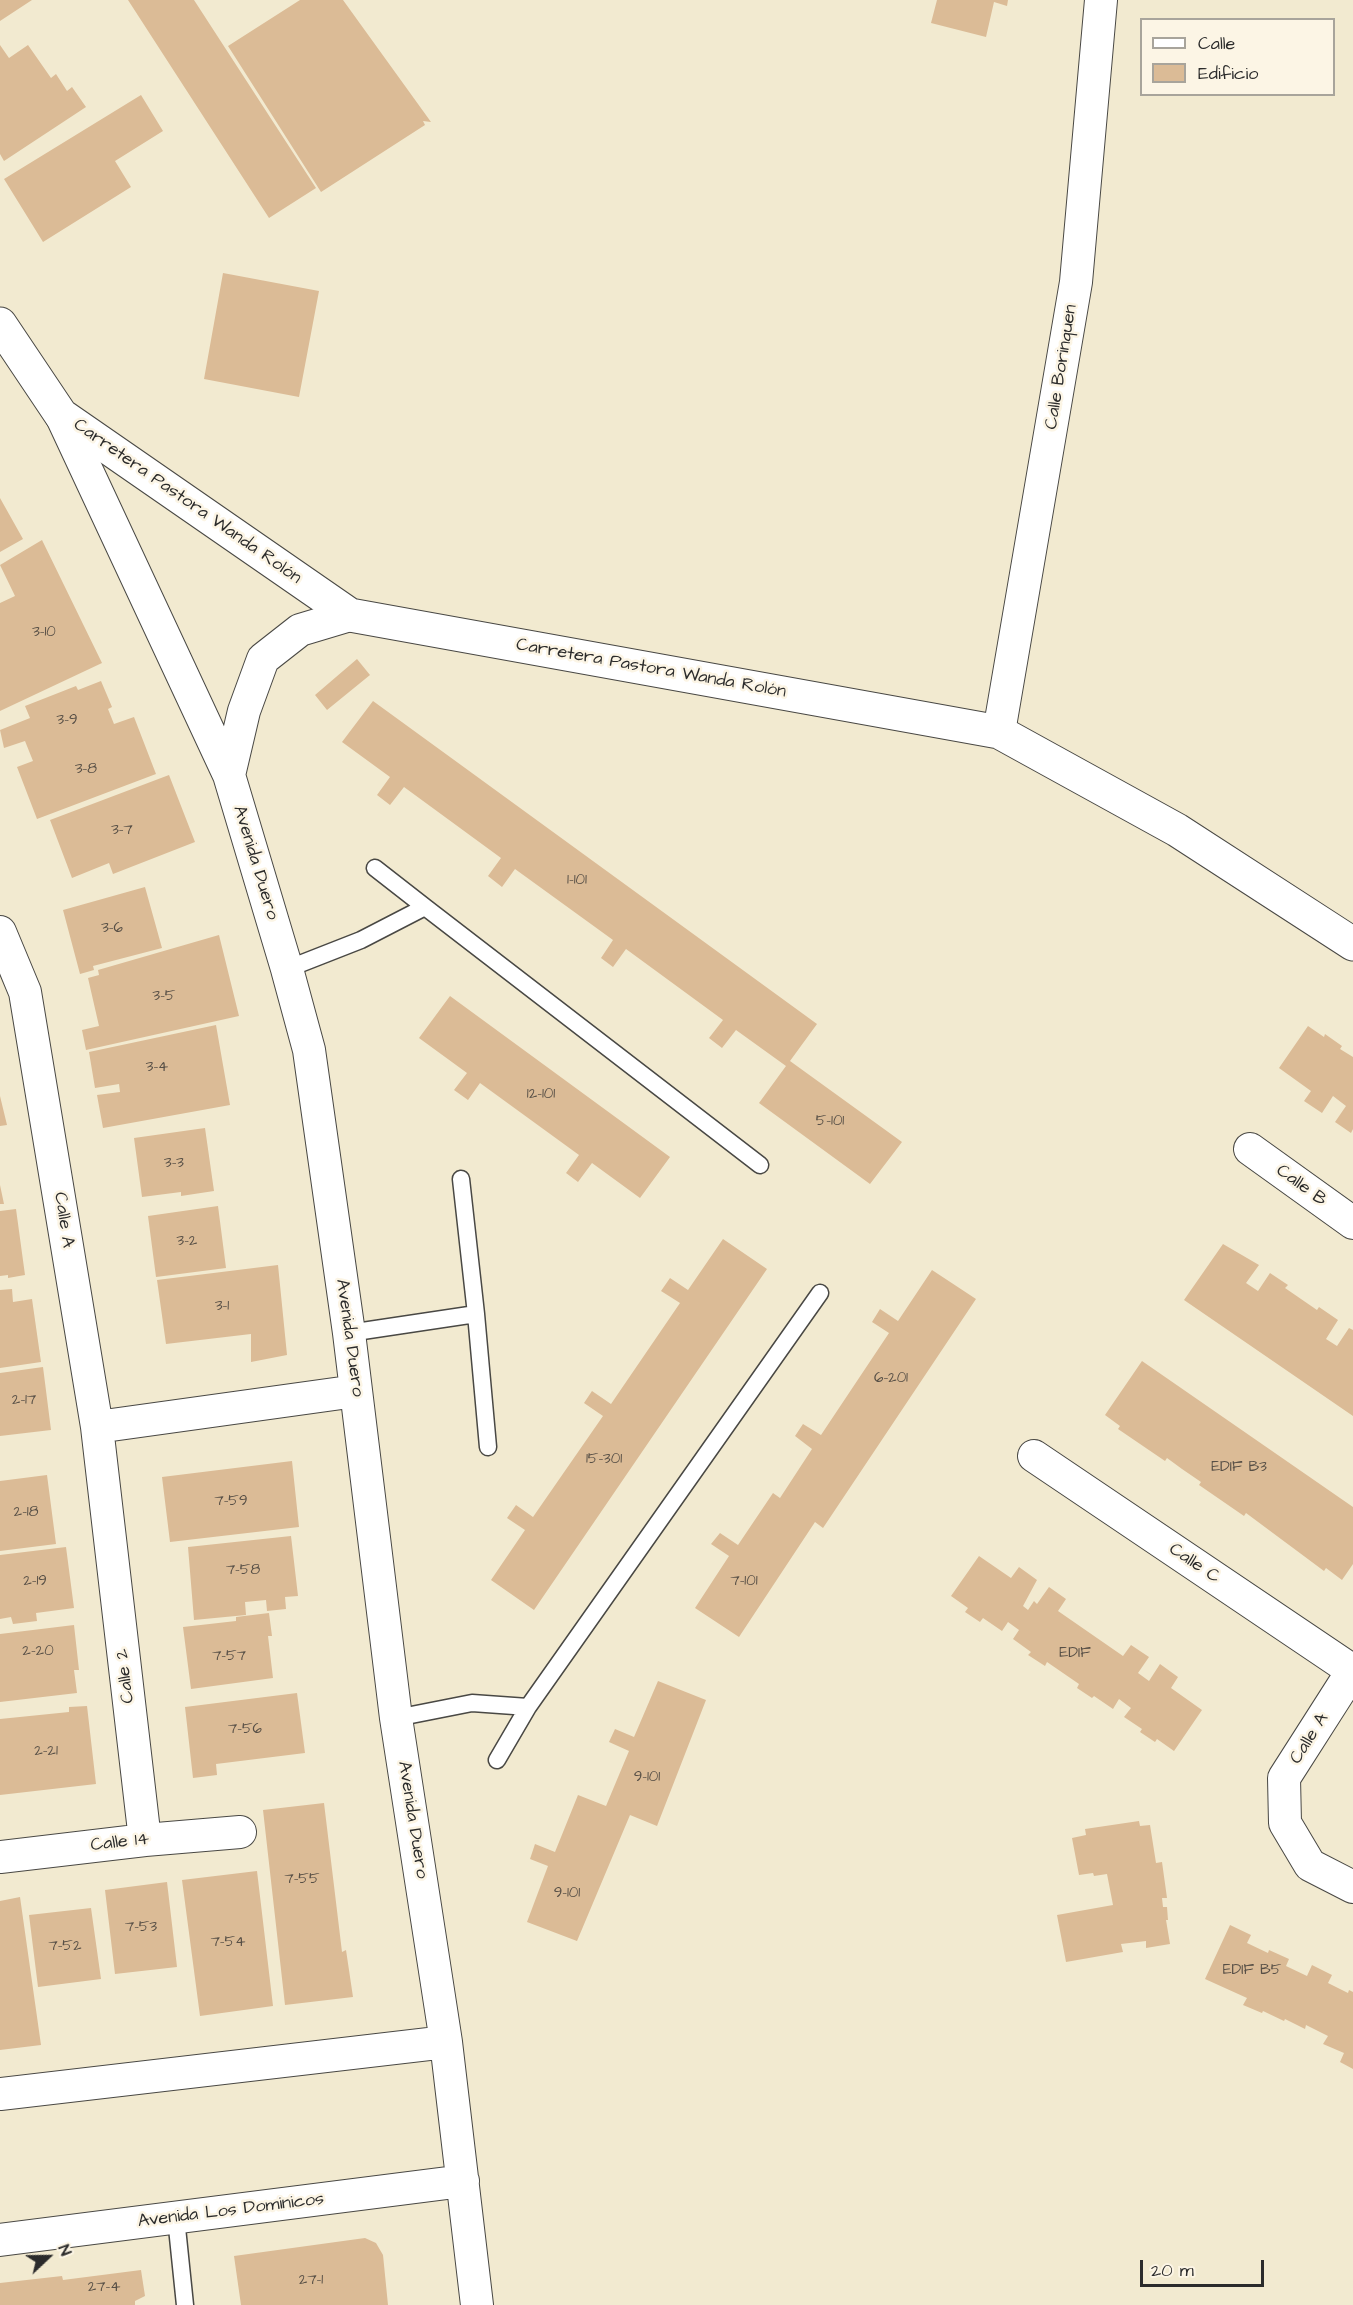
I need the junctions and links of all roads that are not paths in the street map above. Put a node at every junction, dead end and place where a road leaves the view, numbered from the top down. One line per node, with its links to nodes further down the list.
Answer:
1 (1101, 0): 5 (street, Calle Borinquen)
2 (0, 324): 3 (street, Carretera Pastora Wanda Rolón)
3 (61, 414): 4 (street, Carretera Pastora Wanda Rolón); 6 (street, Avenida Duero)
4 (350, 615): 5 (street, Carretera Pastora Wanda Rolón); 6 (street)
5 (999, 732): 10 (street, Carretera Pastora Wanda Rolón)
6 (229, 775): 11 (street, Avenida Duero)
7 (375, 868): 8 (lane)
8 (425, 907): 11 (lane); 13 (lane)
9 (0, 932): 20 (street, Calle A)
10 (1353, 944)
11 (287, 969): 18 (street, Avenida Duero)
12 (1250, 1149): 15 (street, Calle B)
13 (760, 1165)
14 (461, 1179): 17 (lane)
15 (1353, 1223)
16 (820, 1293): 25 (lane)
17 (476, 1314): 18 (lane); 21 (lane)
18 (349, 1333): 19 (street, Avenida Duero)
19 (356, 1391): 20 (street); 26 (street, Avenida Duero)
20 (97, 1427): 23 (street, Calle A)
21 (488, 1447)
22 (1034, 1456): 24 (street, Calle C)
23 (107, 1512): 29 (street, Calle 2)
24 (1353, 1671): 31 (street, Calle A)
25 (528, 1707): 26 (lane); 27 (lane)
26 (396, 1718): 32 (street, Avenida Duero)
27 (497, 1760)
28 (240, 1832): 29 (street, Calle 14)
29 (145, 1840): 30 (street, Calle 14)
30 (0, 1857)
31 (1353, 1887)
32 (446, 2042): 33 (street); 34 (street, Avenida Duero)
33 (0, 2094)
34 (462, 2181): 35 (street, Avenida Los Dominicos); 38 (street, Avenida Duero)
35 (176, 2218): 36 (street, Avenida Los Dominicos); 37 (lane)
36 (0, 2240)
37 (186, 2305)
38 (477, 2305)

